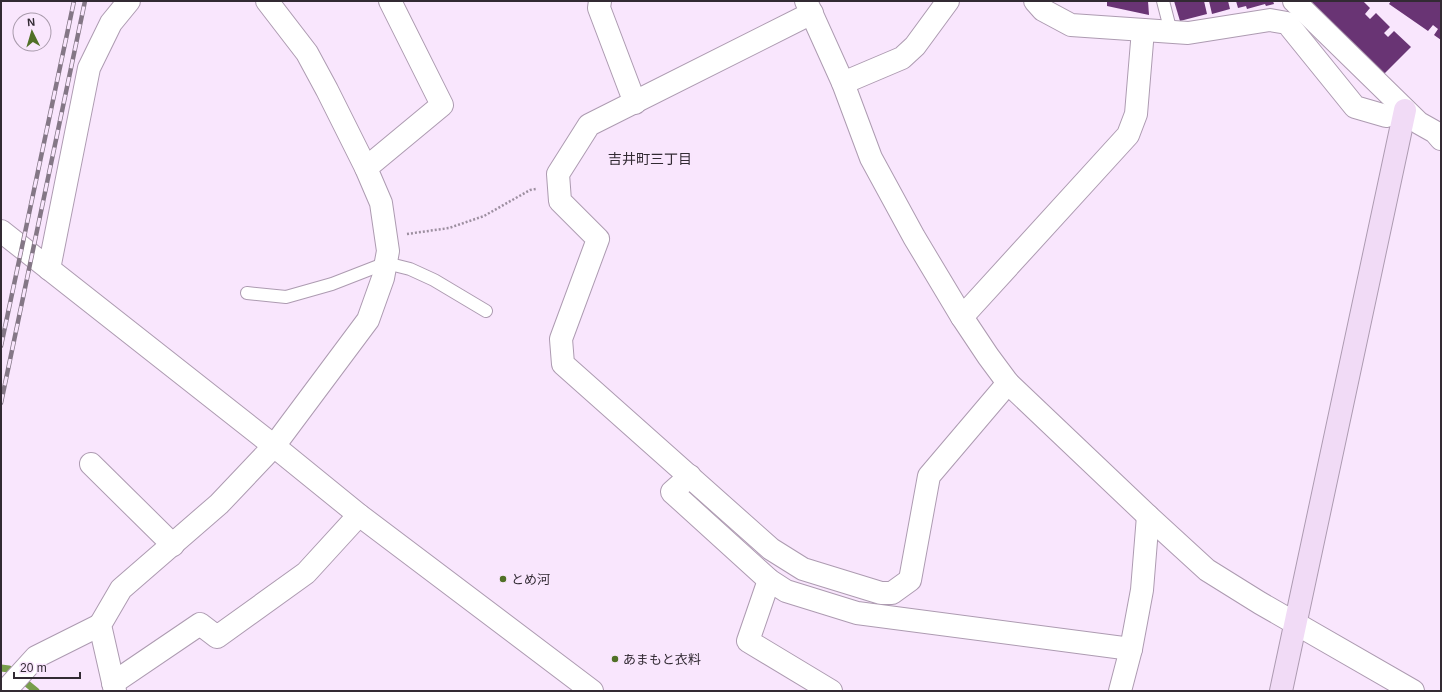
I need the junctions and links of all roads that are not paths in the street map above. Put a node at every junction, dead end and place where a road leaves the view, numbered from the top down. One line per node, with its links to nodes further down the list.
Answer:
1 (129, 1): 19 (street)
2 (268, 1): 16 (street)
3 (390, 1): 16 (street)
4 (600, 1): 13 (street)
5 (948, 1): 12 (street)
6 (1035, 1): 10 (street)
7 (1163, 1): 11 (lane)
8 (1294, 1): 14 (street)
9 (809, 7): 12 (street); 13 (street)
10 (1143, 30): 11 (street); 22 (street)
11 (1172, 32): 14 (street)
12 (843, 83): 22 (street)
13 (635, 103): 26 (street)
14 (1405, 110): 15 (street); 31 (street)
15 (1441, 138)
16 (366, 168): 18 (street)
17 (1, 231): 19 (street)
18 (386, 263): 20 (lane); 21 (lane); 24 (street)
19 (49, 269): 24 (street)
20 (247, 293)
21 (486, 310)
22 (962, 317): 23 (street)
23 (1008, 384): 26 (street); 28 (street)
24 (274, 446): 27 (street); 29 (street)
25 (91, 464): 29 (street)
26 (690, 476): 30 (street)
27 (359, 515): 34 (street); 36 (street)
28 (1148, 516): 31 (street); 33 (street)
29 (172, 545): 32 (street)
30 (769, 580): 33 (street); 37 (street)
31 (1295, 623): 39 (street); 40 (street)
32 (100, 625): 34 (street); 35 (street)
33 (1131, 649): 38 (street)
34 (114, 687)
35 (5, 691)
36 (592, 691)
37 (831, 691)
38 (1120, 691)
39 (1280, 691)
40 (1413, 691)

